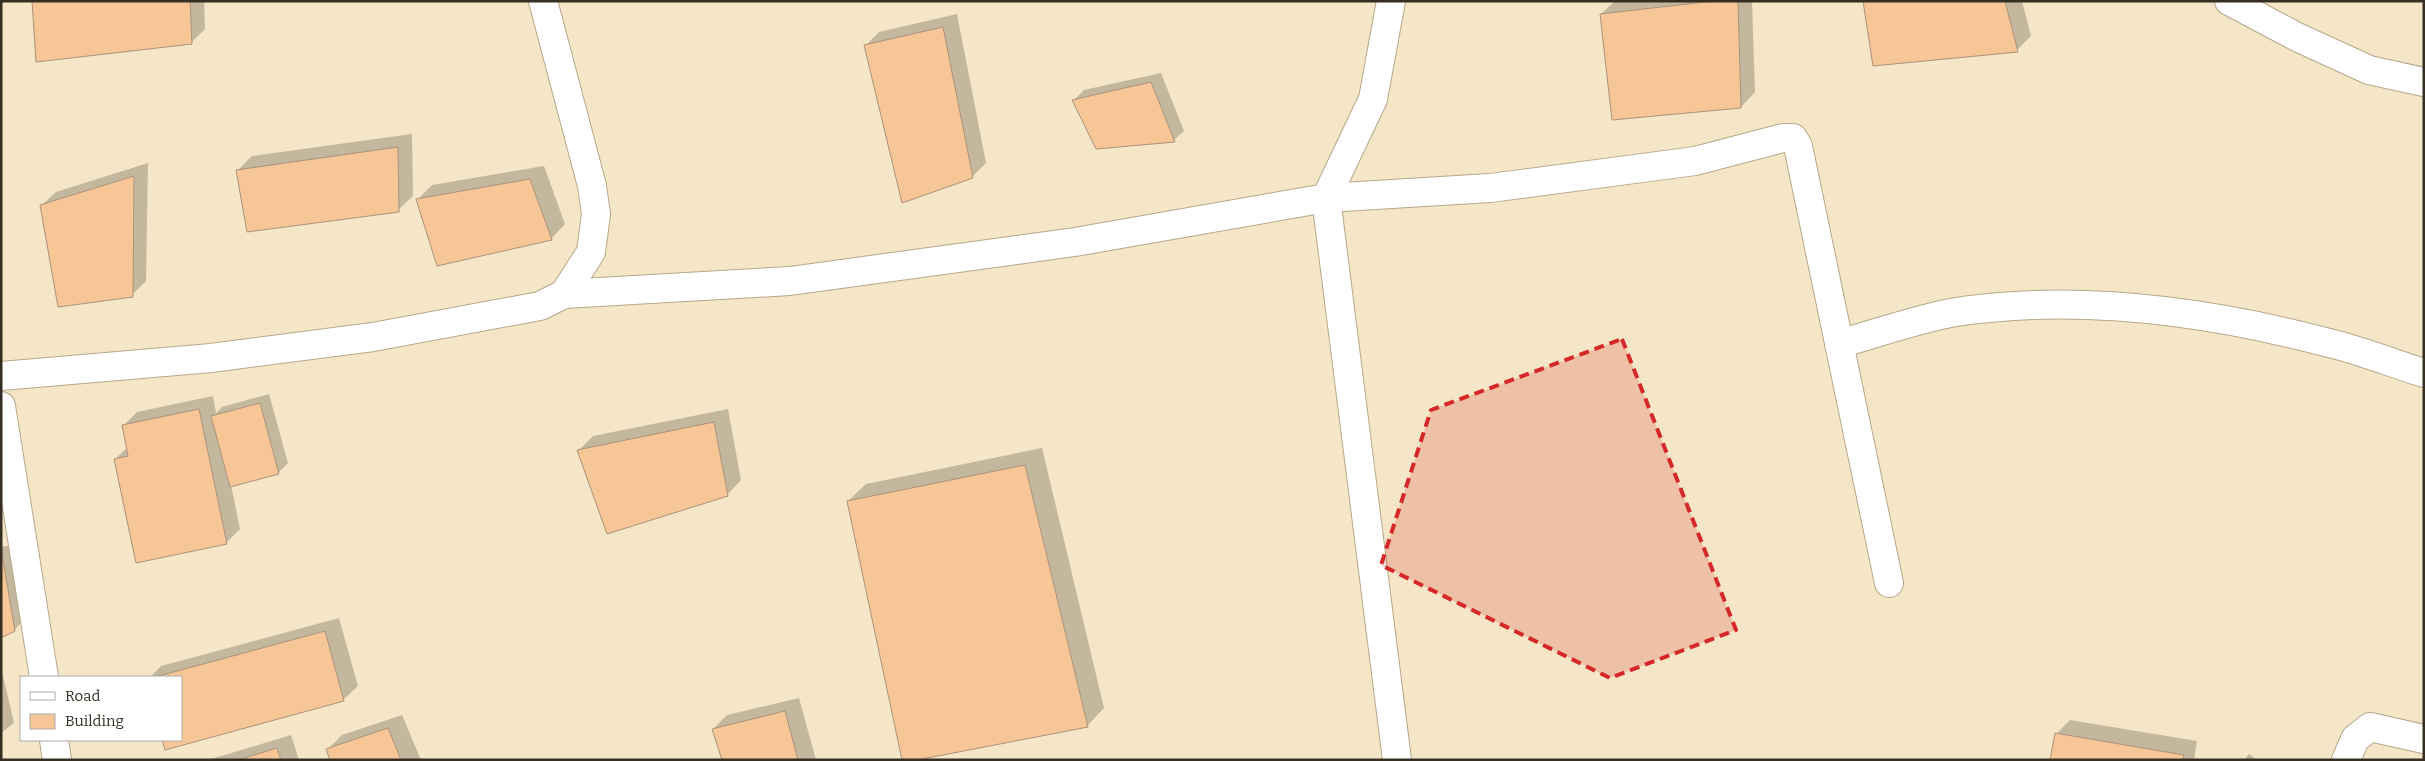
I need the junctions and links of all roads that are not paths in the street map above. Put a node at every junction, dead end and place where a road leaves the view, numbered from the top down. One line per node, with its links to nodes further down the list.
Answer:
1 (543, 1): 6 (street)
2 (1391, 1): 5 (street)
3 (2229, 1): 4 (street)
4 (2424, 82)
5 (1326, 198): 6 (street); 7 (street); 16 (street)
6 (564, 294): 9 (street)
7 (1839, 344): 8 (street); 11 (street)
8 (2424, 373)
9 (1, 376)
10 (1, 406): 12 (street)
11 (1890, 584)
12 (44, 676)
13 (2424, 739): 17 (street)
14 (54, 741): 15 (street)
15 (57, 760)
16 (1397, 760)
17 (2346, 760)

